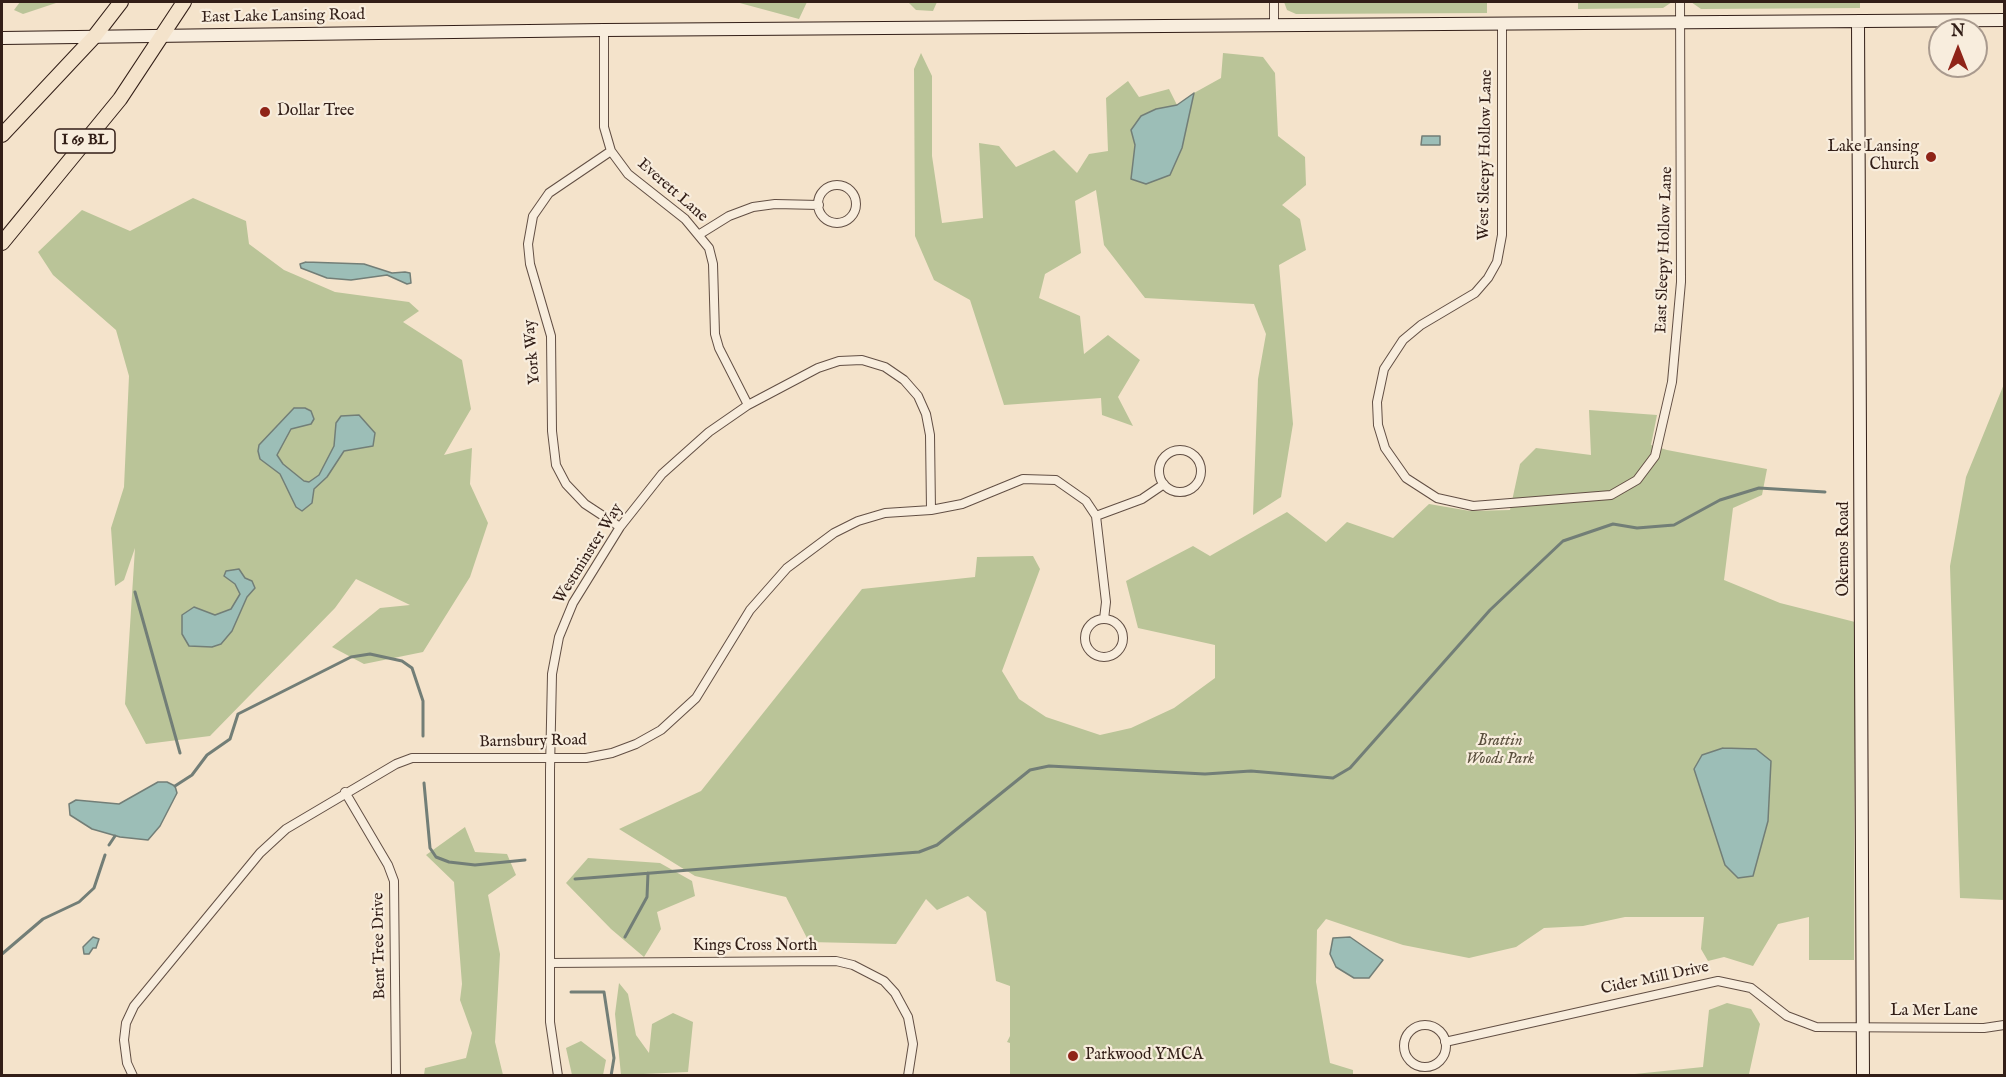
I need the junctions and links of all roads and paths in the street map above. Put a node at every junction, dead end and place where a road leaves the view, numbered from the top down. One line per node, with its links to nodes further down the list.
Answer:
1 (121, 2): 12 (main road)
2 (184, 2): 11 (main road, I 69 BL)
3 (1274, 2): 9 (street)
4 (1680, 2): 6 (street, East Sleepy Hollow Lane)
5 (2004, 20): 7 (street, East Lake Lansing Road)
6 (1682, 21): 7 (street, East Lake Lansing Road); 8 (street, East Lake Lansing Road); 20 (street, East Sleepy Hollow Lane)
7 (1858, 21): 30 (street, Okemos Road)
8 (1502, 24): 9 (street, East Lake Lansing Road); 20 (street, West Sleepy Hollow Lane)
9 (1274, 26): 10 (street, East Lake Lansing Road)
10 (604, 30): 11 (street, East Lake Lansing Road); 15 (street, Everett Lane)
11 (164, 35): 12 (street, East Lake Lansing Road); 18 (main road, I 69 BL)
12 (94, 37): 13 (street, East Lake Lansing Road); 14 (main road)
13 (2, 38)
14 (2, 135)
15 (611, 151): 17 (street, Everett Lane); 24 (street, York Way)
16 (819, 205): 16 (street); 17 (street)
17 (700, 234): 19 (street, Everett Lane)
18 (2, 243)
19 (748, 405): 22 (street, Westminster Way); 24 (street, Westminster Way)
20 (1643, 474)
21 (1164, 484): 21 (street); 23 (street)
22 (931, 510): 23 (street, Barnsbury Road); 26 (street, Barnsbury Road)
23 (1096, 516): 25 (street)
24 (620, 527): 26 (street, Westminster Way)
25 (1104, 618): 25 (street)
26 (550, 758): 27 (street, Barnsbury Road); 28 (street, Westminster Way)
27 (345, 792): 32 (street, Barnsbury Road); 33 (street, Bent Tree Drive)
28 (550, 963): 34 (street, Westminster Way); 35 (street, Kings Cross North)
29 (2004, 1025): 30 (street, La Mer Lane)
30 (1863, 1028): 31 (street, Cider Mill Drive); 36 (street, Okemos Road)
31 (1445, 1042): 31 (street)
32 (133, 1076)
33 (396, 1076)
34 (558, 1076)
35 (908, 1076)
36 (1863, 1076)

